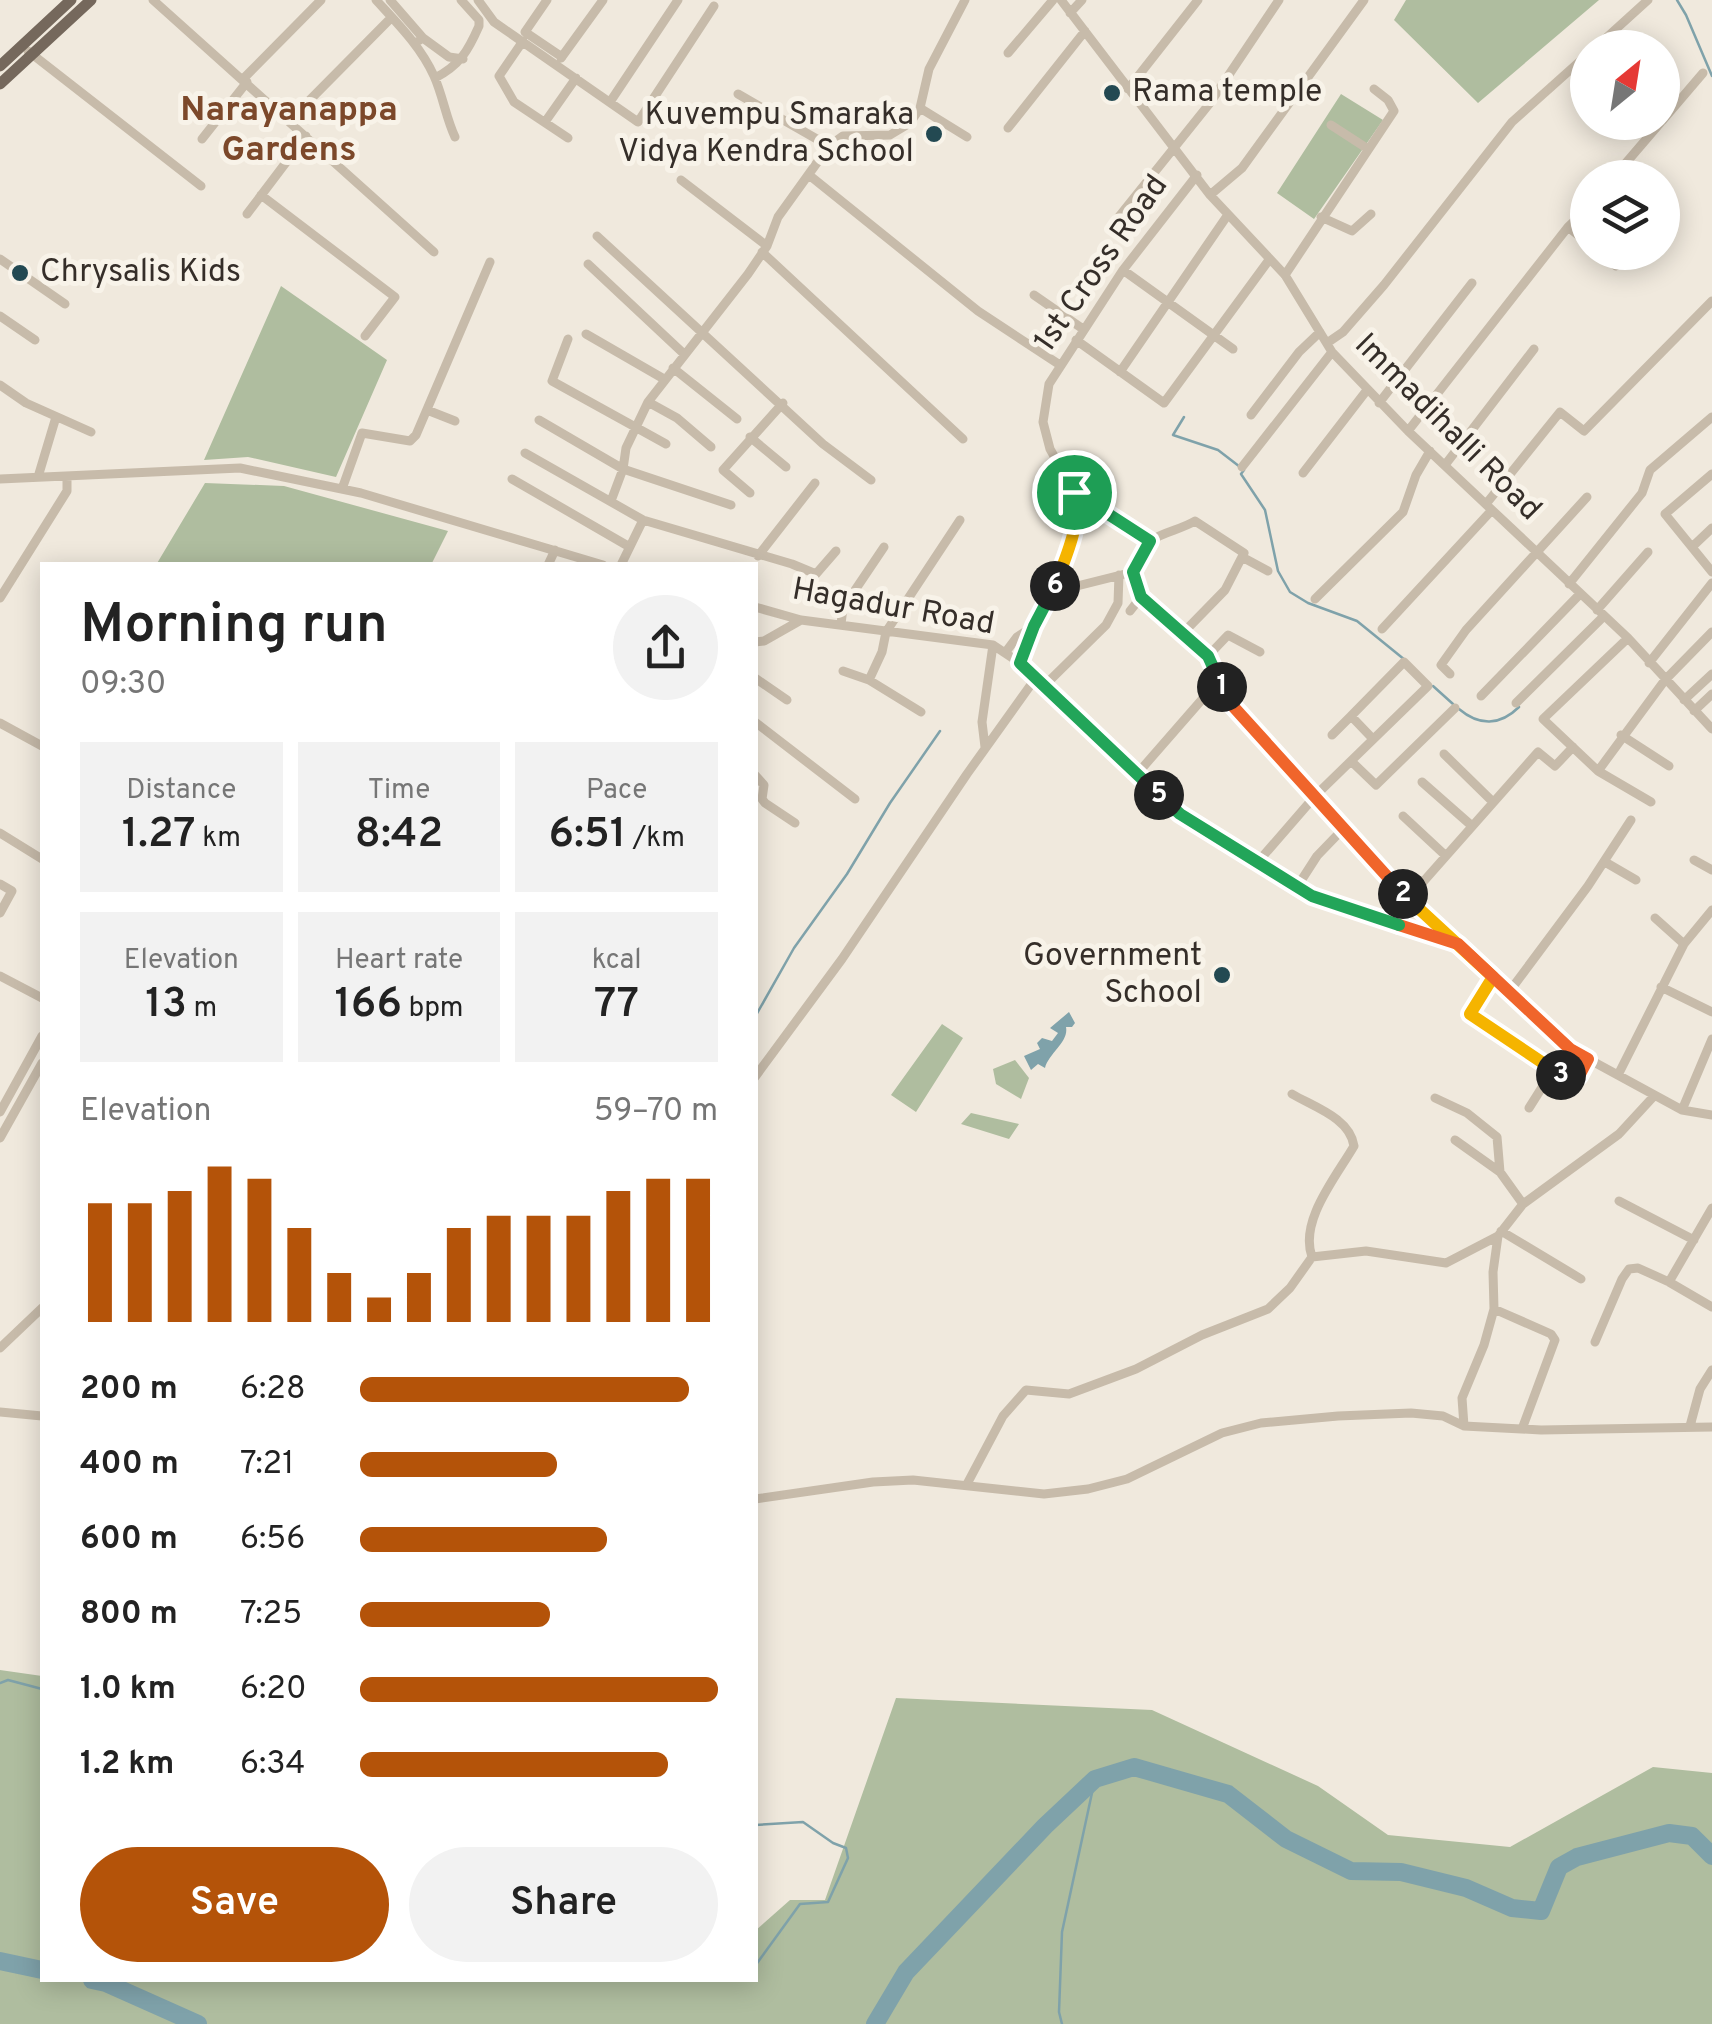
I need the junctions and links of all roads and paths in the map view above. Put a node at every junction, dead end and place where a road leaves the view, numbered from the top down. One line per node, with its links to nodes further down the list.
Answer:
1 (71, 0): 26 (main road)
2 (92, 0): 28 (main road)
3 (153, 0): 36 (street)
4 (321, 0): 36 (street)
5 (376, 0): 24 (street)
6 (390, 0): 24 (street)
7 (461, 0): 29 (street)
8 (478, 0): 25 (street)
9 (547, 0): 30 (street)
10 (603, 0): 30 (street)
11 (678, 0): 42 (street)
12 (965, 0): 43 (street)
13 (1057, 0): 20 (street, Immadihalli Road); 27 (street)
14 (1082, 0): 20 (street)
15 (1198, 0): 38 (street)
16 (1279, 0): 55 (street)
17 (1364, 0): 63 (street)
18 (1648, 0): 22 (street)
19 (714, 6): 42 (street)
20 (1070, 13): 23 (street, Immadihalli Road)
21 (388, 21): 44 (street)
22 (1615, 30)
23 (1085, 32): 38 (street, Immadihalli Road); 47 (street)
24 (419, 41): 29 (street); 34 (street)
25 (523, 41): 30 (street); 45 (street)
26 (22, 45): 28 (street); 31 (main road)
27 (1008, 53)
28 (32, 56): 37 (main road); 61 (street)
29 (463, 59): 34 (street)
30 (559, 60): 35 (street)
31 (0, 66)
32 (1570, 70): 94 (street)
33 (1703, 74): 41 (street)
34 (435, 78): 49 (street)
35 (576, 78): 42 (street); 45 (street)
36 (245, 81): 44 (street); 52 (street)
37 (0, 84)
38 (1128, 89): 55 (street, Immadihalli Road)
39 (1374, 89): 56 (street)
40 (738, 94): 54 (street)
41 (1680, 101)
42 (610, 102)
43 (920, 108): 50 (street); 54 (street)
44 (289, 121): 48 (street)
45 (545, 122): 51 (street)
46 (1331, 125): 56 (street)
47 (1008, 128)
48 (306, 136): 62 (street); 72 (street)
49 (455, 137)
50 (966, 137)
51 (568, 138)
52 (202, 139)
53 (1647, 140): 57 (street)
54 (829, 146): 59 (street)
55 (1173, 148): 58 (street, Immadihalli Road); 68 (street)
56 (1368, 149): 67 (street)
57 (1629, 160)
58 (1196, 175): 63 (street, Immadihalli Road); 77 (street, 1st Cross Road)
59 (810, 176): 71 (street); 98 (street)
60 (681, 180): 71 (street)
61 (201, 186)
62 (261, 195): 64 (street); 90 (street)
63 (1210, 195): 66 (street, Immadihalli Road)
64 (247, 214)
65 (1371, 214): 67 (street)
66 (1227, 216): 74 (street, Immadihalli Road); 83 (street)
67 (1321, 217): 78 (street)
68 (1113, 224)
69 (1568, 227): 115 (street)
70 (597, 236): 86 (street)
71 (765, 249): 86 (street); 118 (street)
72 (434, 252)
73 (0, 259): 82 (street)
74 (1270, 260): 78 (street, Immadihalli Road); 88 (street)
75 (490, 262): 107 (street)
76 (588, 264): 97 (street)
77 (1124, 270): 83 (street); 85 (street, 1st Cross Road)
78 (1285, 275): 87 (street, Immadihalli Road)
79 (1472, 283): 105 (street)
80 (1034, 296): 85 (street)
81 (1712, 301): 141 (street)
82 (65, 304)
83 (1170, 304): 88 (street); 100 (street)
84 (0, 316): 92 (street)
85 (1083, 329): 93 (street, 1st Cross Road)
86 (701, 331): 97 (street); 106 (street)
87 (1320, 332): 94 (street, Immadihalli Road); 108 (street)
88 (1214, 333): 95 (street); 100 (street)
89 (586, 334): 101 (street)
90 (365, 336)
91 (568, 339): 114 (street)
92 (35, 340)
93 (1076, 340): 98 (street, 1st Cross Road); 100 (street)
94 (1329, 347): 103 (street, Immadihalli Road); 125 (street)
95 (1233, 349)
96 (1534, 349): 123 (street)
97 (684, 353): 99 (street)
98 (1060, 364): 137 (street, 1st Cross Road)
99 (673, 368): 101 (street); 112 (street)
100 (1120, 372)
101 (664, 379): 104 (street)
102 (0, 385): 109 (street)
103 (1367, 390): 105 (street, Immadihalli Road); 127 (street)
104 (648, 402): 114 (street); 120 (street)
105 (1379, 402): 115 (street, Immadihalli Road)
106 (782, 403): 117 (street); 133 (street)
107 (426, 410): 113 (street); 135 (street)
108 (1252, 415)
109 (56, 416): 116 (street); 131 (street)
110 (1712, 417): 163 (street)
111 (539, 420): 126 (street)
112 (737, 420)
113 (455, 421)
114 (636, 428): 119 (street); 126 (street)
115 (1408, 431): 121 (street, Immadihalli Road)
116 (92, 432)
117 (750, 437): 124 (street); 136 (street)
118 (963, 438)
119 (666, 444)
120 (711, 447)
121 (1430, 451): 123 (street, Immadihalli Road); 168 (street)
122 (525, 453): 139 (street)
123 (1445, 465): 141 (street, Immadihalli Road)
124 (786, 467)
125 (1242, 467)
126 (623, 469): 139 (street); 140 (street)
127 (1304, 473)
128 (1712, 474): 148 (street)
129 (67, 476): 131 (street); 135 (street); 167 (street)
130 (0, 478): 131 (street)
131 (38, 478)
132 (512, 479): 146 (street)
133 (871, 480)
134 (815, 483): 153 (street)
135 (342, 489): 149 (street)
136 (750, 492)
137 (1074, 492): 145 (street); 164 (street)
138 (1587, 496): 152 (street)
139 (611, 502): 142 (street)
140 (730, 504)
141 (1489, 507): 152 (street, Immadihalli Road); 175 (street)
142 (642, 520): 146 (street); 153 (street)
143 (960, 520): 176 (street)
144 (1712, 528): 148 (street)
145 (1150, 541): 154 (street); 159 (street)
146 (628, 546): 157 (street)
147 (884, 547): 173 (street)
148 (1692, 548): 160 (street)
149 (555, 550): 155 (street); 156 (street)
150 (836, 552): 153 (street)
151 (1648, 552): 171 (street)
152 (1538, 553): 163 (street, Immadihalli Road); 188 (street)
153 (758, 556)
154 (1242, 557): 158 (street); 177 (street)
155 (549, 562)
156 (585, 562)
157 (622, 562)
158 (1268, 571)
159 (1133, 572): 161 (street); 166 (street)
160 (1712, 572)
161 (1119, 575): 164 (street); 194 (street)
162 (1712, 583): 185 (street)
163 (1569, 584): 165 (street, Immadihalli Road)
164 (1053, 592): 174 (street)
165 (1580, 594): 171 (street, Immadihalli Road); 196 (street)
166 (1141, 597): 170 (street); 177 (street)
167 (0, 598)
168 (1314, 599)
169 (758, 608): 172 (street, Hagadur Road)
170 (1130, 611)
171 (1600, 613): 179 (street, Immadihalli Road); 199 (street)
172 (801, 620): 173 (street, Hagadur Road); 180 (street)
173 (842, 624): 176 (street, Hagadur Road)
174 (1034, 626): 183 (street); 186 (street)
175 (1382, 629)
176 (886, 632): 181 (street, Hagadur Road); 191 (street)
177 (1184, 632): 184 (street)
178 (1712, 632): 193 (street)
179 (1628, 638): 185 (street, Immadihalli Road); 211 (street)
180 (759, 641)
181 (993, 646): 183 (street, Hagadur Road); 212 (street)
182 (1260, 652): 184 (street)
183 (1005, 653): 186 (street, Hagadur Road)
184 (1208, 656): 192 (street)
185 (1649, 662): 193 (street, Immadihalli Road)
186 (1020, 663): 194 (street, Hagadur Road)
187 (843, 671): 191 (street)
188 (1450, 674)
189 (1712, 674): 198 (street)
190 (758, 680): 197 (street)
191 (869, 680): 202 (street)
192 (1219, 680): 217 (street); 220 (street)
193 (1664, 680): 198 (street, Immadihalli Road); 208 (street)
194 (1039, 683): 212 (street); 217 (street, Hagadur Road)
195 (1712, 694): 201 (street)
196 (1481, 696)
197 (787, 700)
198 (1684, 700): 201 (street, Immadihalli Road)
199 (1516, 704)
200 (1455, 708): 214 (street)
201 (1694, 710): 206 (street, Immadihalli Road)
202 (921, 712)
203 (1351, 716): 207 (street); 209 (street); 209 (street)
204 (0, 722): 210 (street)
205 (758, 724): 221 (street)
206 (1712, 729)
207 (1332, 735)
208 (1622, 735): 215 (street); 216 (street)
209 (1373, 740): 214 (street)
210 (40, 745)
211 (1573, 747): 216 (street); 222 (street)
212 (985, 749): 257 (street)
213 (1444, 754): 222 (street)
214 (1351, 762): 220 (street)
215 (1669, 766)
216 (1598, 771): 223 (street)
217 (1137, 774): 233 (street, Hagadur Road)
218 (758, 778): 226 (street)
219 (1422, 782): 227 (street)
220 (1316, 795): 228 (street); 233 (street)
221 (855, 799)
222 (1493, 802): 227 (street)
223 (1651, 802)
224 (1403, 816): 230 (street)
225 (1631, 820): 234 (street)
226 (796, 823)
227 (1472, 826): 230 (street)
228 (1344, 828): 238 (street); 239 (street)
229 (0, 833): 231 (street)
230 (1446, 856): 239 (street)
231 (40, 858)
232 (1694, 860): 235 (street)
233 (1257, 862): 238 (street, Hagadur Road)
234 (1605, 862): 236 (street); 249 (street)
235 (1712, 870)
236 (1636, 880)
237 (0, 884): 241 (street)
238 (1297, 887): 244 (street, Hagadur Road)
239 (1408, 899): 244 (street)
240 (1712, 910): 243 (street)
241 (0, 914)
242 (1655, 918): 245 (street)
243 (1708, 924): 245 (street)
244 (1458, 944): 247 (street, Hagadur Road)
245 (1684, 944): 248 (street)
246 (0, 976): 250 (street)
247 (1493, 977): 249 (street, Hagadur Road); 256 (street)
248 (1661, 987): 251 (street); 258 (street)
249 (1509, 992): 254 (street, Hagadur Road)
250 (40, 997)
251 (1712, 1012)
252 (1712, 1039): 263 (street)
253 (40, 1040): 264 (street)
254 (1588, 1059): 256 (street); 258 (street, Hagadur Road)
255 (40, 1067): 266 (street)
256 (1553, 1070): 262 (street)
257 (758, 1072)
258 (1618, 1075): 260 (street, Hagadur Road)
259 (1292, 1094): 274 (street)
260 (1654, 1096): 263 (street, Hagadur Road); 270 (street)
261 (1436, 1098): 268 (street)
262 (1530, 1108)
263 (1682, 1110): 265 (street, Hagadur Road)
264 (0, 1112)
265 (1712, 1116)
266 (0, 1138)
267 (1455, 1140): 268 (street)
268 (1500, 1172): 270 (street)
269 (1619, 1201): 273 (street)
270 (1522, 1204): 272 (street)
271 (1712, 1208): 273 (street)
272 (1499, 1234): 274 (street); 275 (street); 279 (street)
273 (1694, 1240): 276 (street)
274 (1312, 1258): 289 (street)
275 (1581, 1279)
276 (1669, 1282): 277 (street); 280 (street)
277 (1712, 1307)
278 (40, 1310): 281 (street)
279 (1494, 1310): 285 (street); 288 (street)
280 (1595, 1342)
281 (0, 1348)
282 (1712, 1370): 286 (street)
283 (0, 1412): 284 (street)
284 (40, 1416)
285 (1464, 1426): 288 (street); 289 (street)
286 (1690, 1426): 287 (street); 288 (street)
287 (1712, 1427)
288 (1522, 1430)
289 (967, 1484): 290 (street)
290 (758, 1499)

